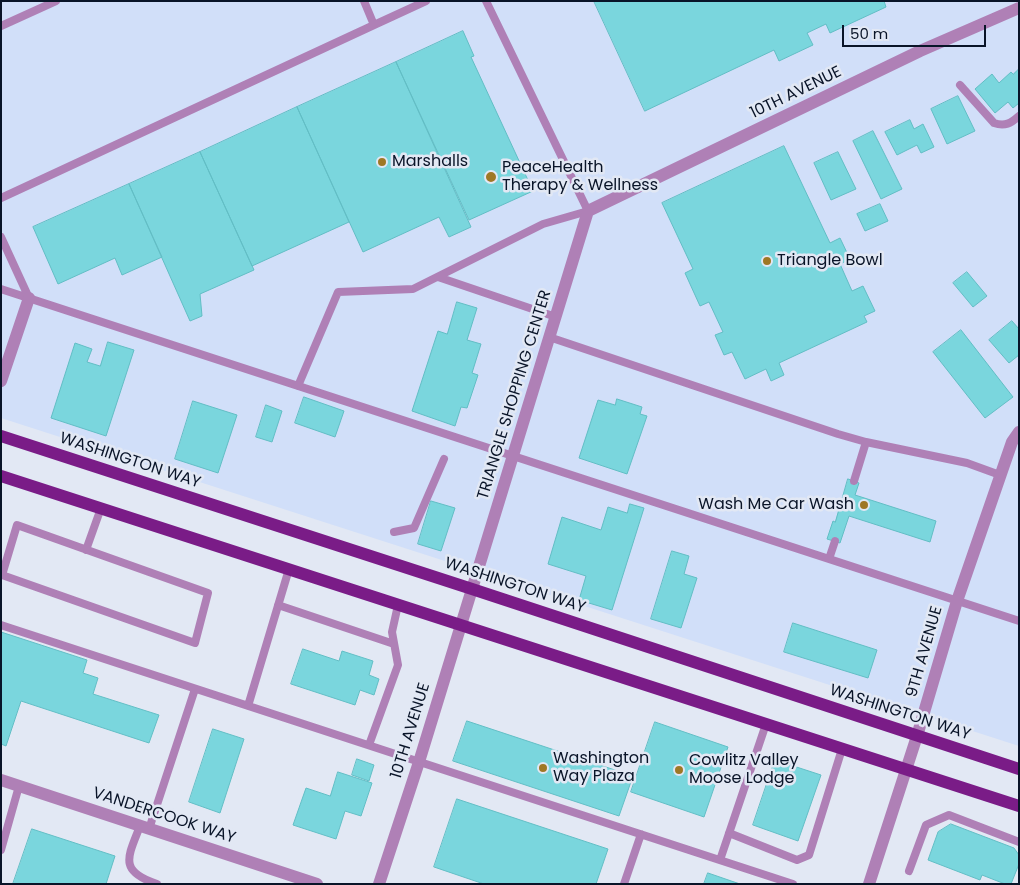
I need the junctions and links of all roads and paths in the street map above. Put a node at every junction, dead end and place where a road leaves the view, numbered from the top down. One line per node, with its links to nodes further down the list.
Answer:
1 (56, 1): 7 (lane)
2 (364, 1): 6 (lane)
3 (426, 1): 6 (lane)
4 (486, 1): 11 (lane)
5 (1019, 8): 11 (street, 10TH AVENUE)
6 (374, 25): 10 (lane)
7 (1, 26)
8 (960, 85): 9 (lane)
9 (1019, 116)
10 (1, 198)
11 (588, 211): 13 (lane); 16 (street, TRIANGLE SHOPPING CENTER)
12 (1, 237): 15 (lane)
13 (438, 277): 16 (lane); 19 (lane)
14 (1, 289): 15 (lane)
15 (29, 298): 18 (street); 19 (lane)
16 (556, 317): 17 (street, TRIANGLE SHOPPING CENTER)
17 (549, 337): 22 (lane); 23 (street, TRIANGLE SHOPPING CENTER)
18 (1, 381)
19 (298, 386): 23 (lane)
20 (1019, 432): 25 (street, 9TH AVENUE)
21 (1, 436): 34 (main road, WASHINGTON WAY)
22 (866, 442): 25 (lane); 27 (lane)
23 (514, 456): 32 (lane); 34 (street, TRIANGLE SHOPPING CENTER)
24 (444, 459): 29 (lane)
25 (1000, 475): 35 (street, 9TH AVENUE)
26 (1, 476): 28 (main road)
27 (854, 481)
28 (101, 508): 31 (lane); 33 (main road)
29 (394, 532)
30 (835, 541): 32 (lane)
31 (86, 550): 31 (lane)
32 (829, 559): 35 (lane)
33 (289, 569): 36 (lane); 37 (main road)
34 (472, 589): 39 (street, 10TH AVENUE); 45 (main road, WASHINGTON WAY)
35 (956, 601): 38 (lane); 45 (street, 9TH AVENUE)
36 (278, 605): 41 (lane); 43 (lane)
37 (398, 605): 39 (main road); 41 (lane)
38 (1019, 621)
39 (461, 625): 44 (main road); 48 (street, 10TH AVENUE)
40 (1, 626): 42 (lane)
41 (394, 644): 46 (lane)
42 (195, 689): 43 (lane); 54 (lane)
43 (248, 706): 46 (lane)
44 (766, 724): 47 (main road); 55 (lane)
45 (918, 736): 49 (street, 9TH AVENUE); 50 (main road, WASHINGTON WAY)
46 (369, 745): 48 (lane)
47 (842, 749): 49 (main road); 55 (lane)
48 (419, 762): 56 (lane); 63 (street, 10TH AVENUE)
49 (906, 769): 53 (main road); 66 (street, 9TH AVENUE)
50 (1019, 769)
51 (1, 780): 52 (street, VANDERCOOK WAY)
52 (20, 786): 54 (street, VANDERCOOK WAY); 58 (lane)
53 (1019, 806)
54 (144, 827): 61 (lane); 62 (street, VANDERCOOK WAY)
55 (729, 833): 59 (lane)
56 (641, 834): 59 (lane); 64 (lane)
57 (1019, 842): 60 (lane)
58 (1, 850)
59 (720, 860): 65 (lane)
60 (909, 871)
61 (157, 884)
62 (317, 884)
63 (379, 884)
64 (624, 884)
65 (794, 884)
66 (869, 884)

